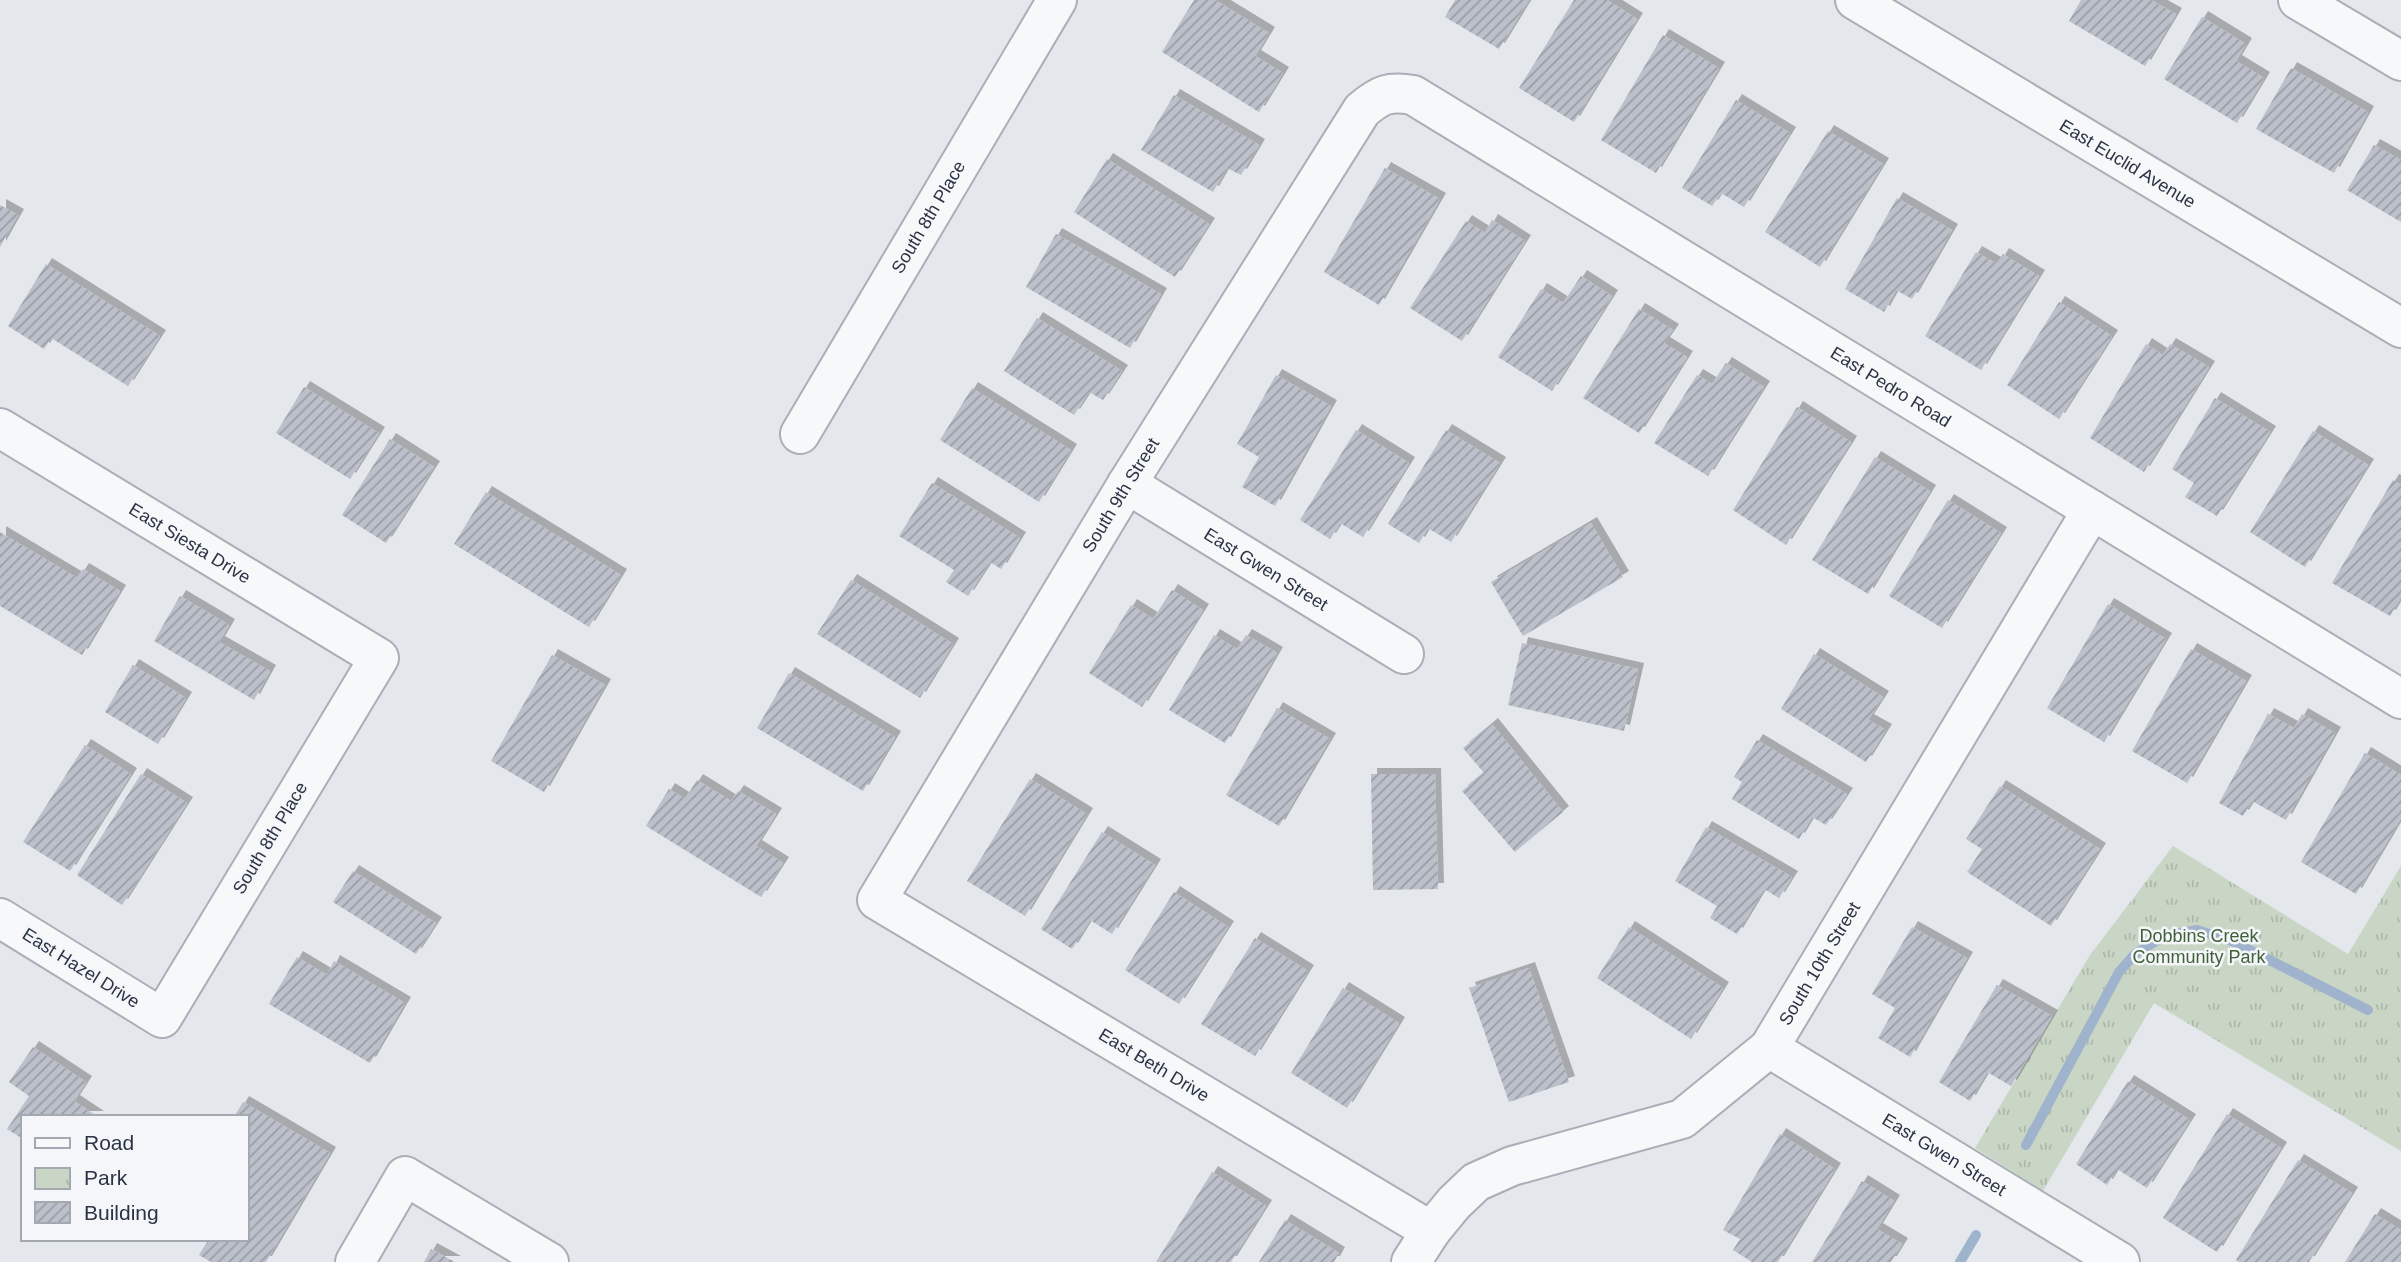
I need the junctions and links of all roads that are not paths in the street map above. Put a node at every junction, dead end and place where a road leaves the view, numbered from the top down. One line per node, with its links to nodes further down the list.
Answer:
1 (1057, 0): 8 (street, South 8th Place)
2 (1855, 0): 6 (street, East Euclid Avenue)
3 (2298, 0): 4 (street)
4 (2401, 61)
5 (1375, 99): 9 (street, South 9th Street); 10 (street, East Pedro Road)
6 (2401, 328)
7 (0, 428): 12 (street, East Siesta Drive)
8 (800, 433)
9 (1127, 484): 11 (street, East Gwen Street); 14 (street, South 9th Street)
10 (2092, 510): 13 (street, East Pedro Road); 17 (street, South 10th Street)
11 (1405, 654)
12 (379, 658): 16 (street, South 8th Place)
13 (2401, 699)
14 (877, 900): 18 (street, East Beth Drive)
15 (0, 918): 16 (street, East Hazel Drive)
16 (162, 1018)
17 (1769, 1048): 18 (street, South 10th Street); 21 (street, East Gwen Street)
18 (1421, 1247)
19 (355, 1262): 20 (street)
20 (549, 1262)
21 (2120, 1262)

